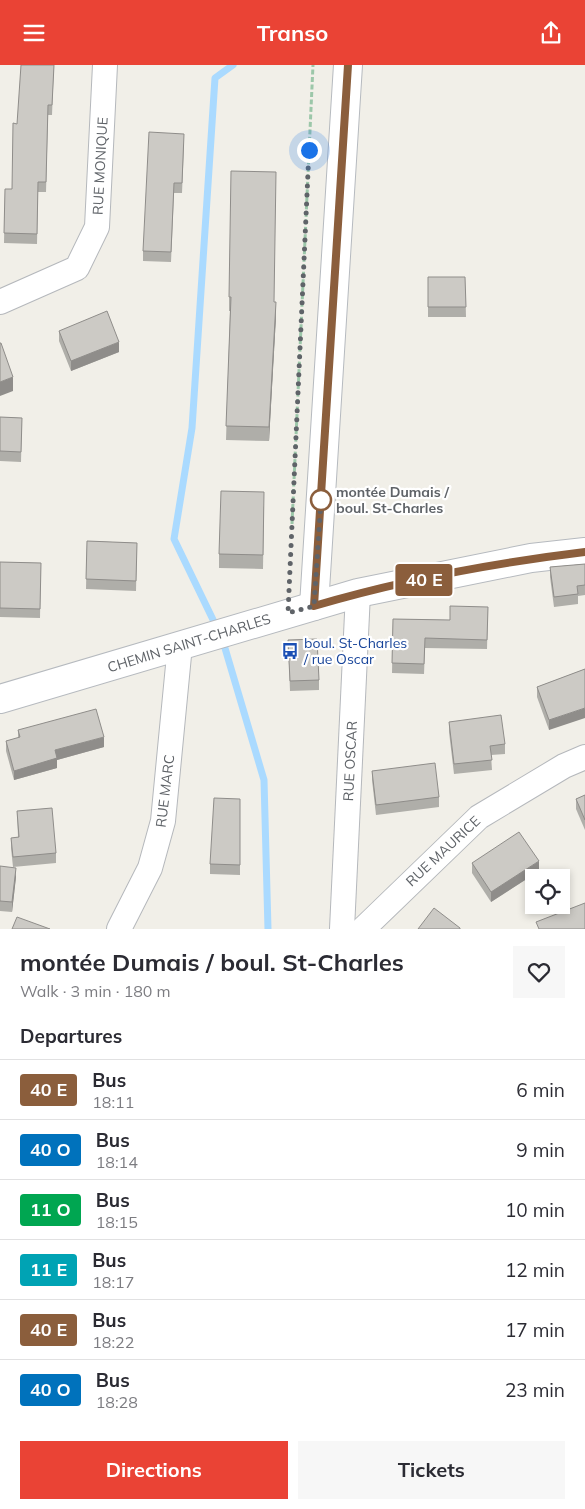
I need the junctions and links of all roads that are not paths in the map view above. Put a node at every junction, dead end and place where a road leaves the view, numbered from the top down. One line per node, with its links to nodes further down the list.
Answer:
1 (105, 65): 3 (street, RUE MONIQUE)
2 (348, 65): 6 (main road)
3 (0, 302)
4 (585, 552): 5 (main road, CHEMIN SAINT-CHARLES)
5 (358, 593): 6 (main road, CHEMIN SAINT-CHARLES); 11 (street, RUE OSCAR)
6 (314, 606): 7 (main road, CHEMIN SAINT-CHARLES)
7 (180, 645): 8 (main road, CHEMIN SAINT-CHARLES); 10 (street, RUE MARC)
8 (0, 699)
9 (585, 757): 12 (street, RUE MAURICE)
10 (119, 929)
11 (342, 929)
12 (363, 929)

